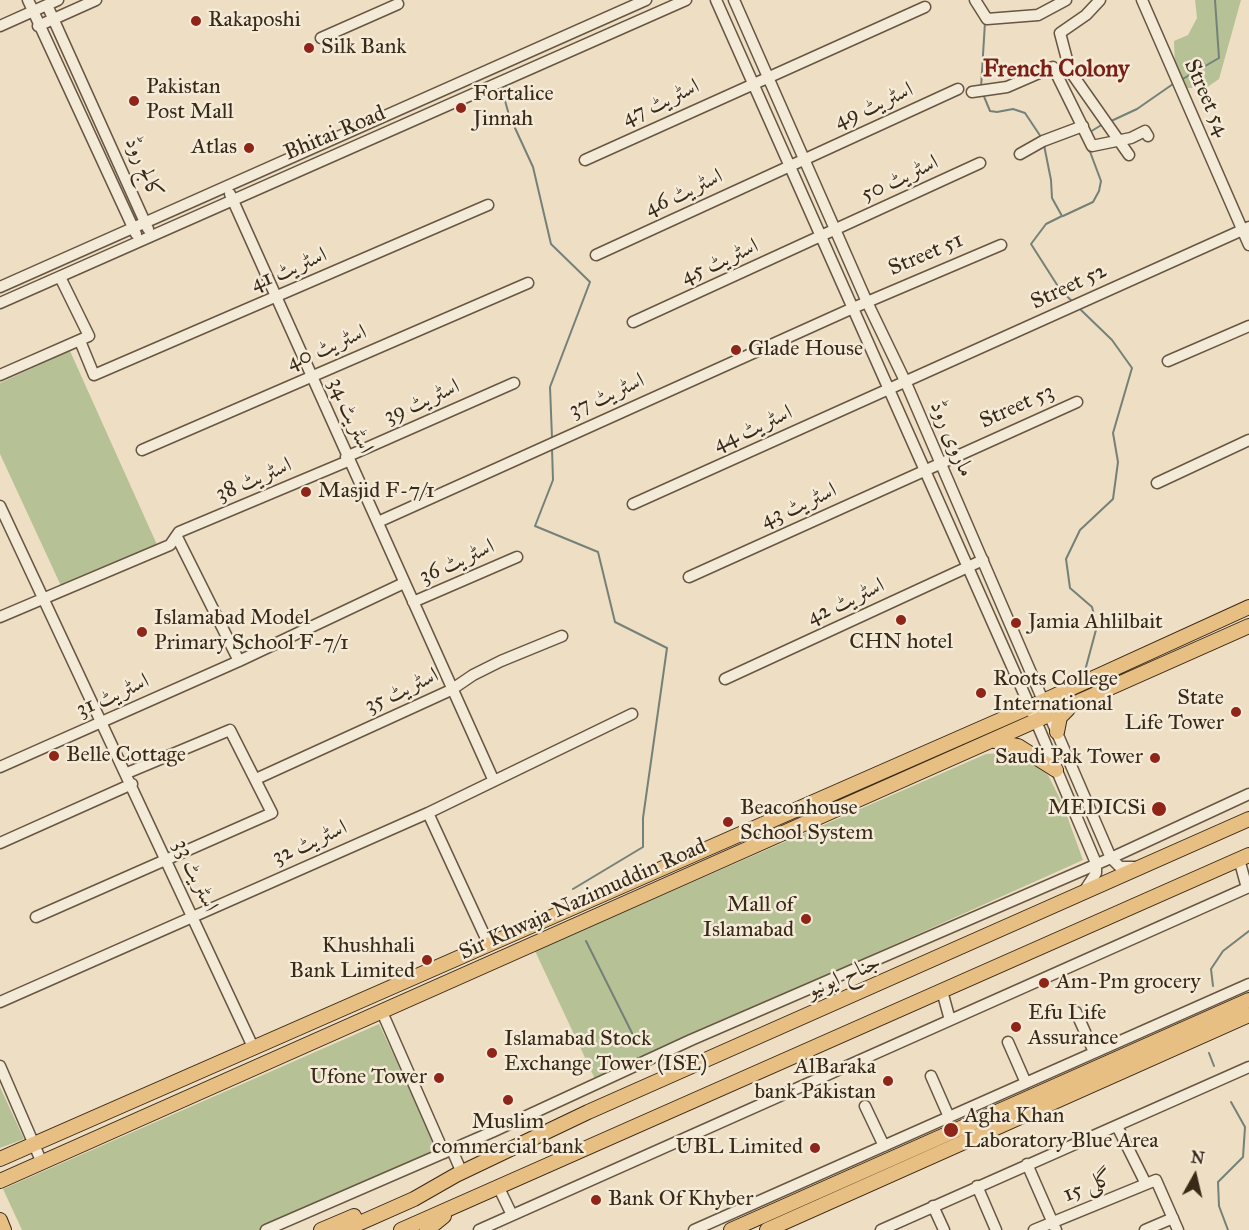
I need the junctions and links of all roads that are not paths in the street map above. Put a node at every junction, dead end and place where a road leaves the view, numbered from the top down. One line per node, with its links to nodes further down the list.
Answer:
1 (28, 0): 15 (street, کالج روڈ)
2 (58, 0): 13 (street)
3 (96, 0): 16 (street)
4 (646, 0): 24 (street, Bhitai Road)
5 (686, 0): 25 (street, Bhitai Road)
6 (716, 0): 21 (street, ماروی روڈ)
7 (734, 0): 20 (street, ماروی روڈ)
8 (975, 0): 9 (street)
9 (1066, 0)
10 (1100, 0): 28 (street)
11 (1142, 0): 39 (street, Street 54)
12 (398, 4): 19 (street)
13 (47, 5): 15 (street); 16 (street, کالج روڈ)
14 (926, 7): 20 (street, اسٹریٹ 47)
15 (33, 12): 17 (street, کالج روڈ); 18 (street)
16 (54, 19): 17 (street); 38 (street, کالج روڈ)
17 (38, 26): 40 (street, کالج روڈ)
18 (0, 27)
19 (321, 38)
20 (769, 76): 21 (street, اسٹریٹ 47); 31 (street, ماروی روڈ)
21 (753, 82): 32 (street, اسٹریٹ 47); 34 (street, ماروی روڈ)
22 (958, 89): 31 (street, اسٹریٹ 49)
23 (979, 91): 26 (street)
24 (437, 92): 25 (street); 35 (street, Bhitai Road)
25 (444, 108): 36 (street, Bhitai Road)
26 (1087, 133): 28 (street); 29 (street)
27 (1148, 136): 28 (street)
28 (1117, 139): 30 (street)
29 (1020, 154)
30 (1129, 155)
31 (805, 158): 34 (street, اسٹریٹ 49); 41 (street, ماروی روڈ)
32 (585, 160)
33 (980, 163): 41 (street, اسٹریٹ 50)
34 (788, 165): 43 (street, ماروی روڈ); 47 (street, اسٹریٹ 46)
35 (226, 185): 36 (street, اسٹریٹ 34); 38 (street, Bhitai Road)
36 (232, 200): 42 (street, Bhitai Road); 51 (street, اسٹریٹ 34)
37 (488, 205): 51 (street, اسٹریٹ 41)
38 (146, 223): 40 (street, Bhitai Road); 42 (street, کالج روڈ)
39 (1246, 228): 46 (street, Street 54); 62 (street, Street 52)
40 (134, 229): 44 (street, کالج روڈ); 50 (street, Bhitai Road)
41 (836, 230): 43 (street, اسٹریٹ 50); 52 (street, ماروی روڈ)
42 (151, 235): 44 (street, Bhitai Road)
43 (822, 237): 54 (street, ماروی روڈ); 55 (street, اسٹریٹ 45)
44 (138, 240): 48 (street, Bhitai Road)
45 (1001, 245): 52 (street, Street 51)
46 (1249, 245)
47 (596, 255)
48 (60, 277): 53 (street, Bhitai Road); 57 (street)
49 (528, 283): 60 (street, اسٹریٹ 40)
50 (0, 286)
51 (276, 298): 57 (street, اسٹریٹ 41); 60 (street, اسٹریٹ 34)
52 (867, 302): 54 (street, Street 51); 62 (street, ماروی روڈ)
53 (0, 303)
54 (853, 308): 63 (street, ماروی روڈ); 73 (street, اسٹریٹ 37)
55 (633, 322)
56 (1249, 326): 58 (street)
57 (80, 340): 59 (street)
58 (1168, 361)
59 (0, 375)
60 (310, 376): 66 (street, اسٹریٹ 40); 67 (street, اسٹریٹ 34)
61 (514, 383): 67 (street, اسٹریٹ 39)
62 (906, 383): 63 (street, Street 52); 68 (street, ماروی روڈ)
63 (890, 390): 69 (street, ماروی روڈ); 71 (street, اسٹریٹ 44)
64 (1077, 402): 68 (street, Street 53)
65 (1249, 440): 70 (street)
66 (142, 450)
67 (347, 459): 73 (street, اسٹریٹ 34); 74 (street, اسٹریٹ 38)
68 (941, 463): 69 (street, Street 53); 76 (street, ماروی روڈ)
69 (925, 471): 77 (street, ماروی روڈ); 78 (street, اسٹریٹ 43)
70 (1157, 483)
71 (633, 504)
72 (0, 506): 80 (street, اسٹریٹ 33)
73 (378, 522): 79 (street, اسٹریٹ 34)
74 (177, 537): 80 (street, اسٹریٹ 38); 86 (street)
75 (517, 557): 81 (street, اسٹریٹ 36)
76 (983, 560): 77 (street, اسٹریٹ 42); 89 (street, ماروی روڈ)
77 (968, 567): 87 (street, اسٹریٹ 42); 91 (street, ماروی روڈ)
78 (689, 578)
79 (404, 583): 81 (street, اسٹریٹ 34); 86 (street, اسٹریٹ 31)
80 (43, 600): 83 (street, اسٹریٹ 38); 94 (street, اسٹریٹ 33)
81 (413, 602): 88 (street, اسٹریٹ 34)
82 (1249, 607): 89 (main road, Sir Khwaja Nazimuddin Road)
83 (0, 617)
84 (1249, 626): 90 (main road, Sir Khwaja Nazimuddin Road)
85 (562, 636): 88 (street, اسٹریٹ 35)
86 (239, 661): 94 (street, اسٹریٹ 31)
87 (725, 679)
88 (451, 690): 101 (street, اسٹریٹ 35); 102 (street, اسٹریٹ 34)
89 (1043, 701): 91 (main road, Sir Khwaja Nazimuddin Road); 93 (street, ماروی روڈ)
90 (1074, 704): 93 (main road, Sir Khwaja Nazimuddin Road); 96 (main road)
91 (1030, 707): 95 (street, ماروی روڈ); 117 (main road, Sir Khwaja Nazimuddin Road)
92 (632, 714): 102 (street, اسٹریٹ 32)
93 (1050, 716): 95 (main road, Sir Khwaja Nazimuddin Road); 96 (street, ماروی روڈ)
94 (103, 722): 98 (street, اسٹریٹ 31); 100 (street, اسٹریٹ 33)
95 (1035, 722): 97 (main road, Sir Khwaja Nazimuddin Road); 99 (street, ماروی روڈ)
96 (1057, 732): 109 (street, ماروی روڈ)
97 (993, 741): 99 (main road); 122 (main road, Sir Khwaja Nazimuddin Road)
98 (0, 767)
99 (1056, 770): 111 (street, ماروی روڈ)
100 (127, 773): 101 (street); 103 (street, اسٹریٹ 33)
101 (256, 779): 110 (street)
102 (493, 779): 105 (street, اسٹریٹ 32)
103 (132, 784): 107 (street); 110 (street, اسٹریٹ 33)
104 (1249, 794): 109 (street)
105 (428, 813): 116 (street, اسٹریٹ 32); 117 (street)
106 (1249, 819): 112 (main road, جناح ایونیو)
107 (0, 843)
108 (1244, 857): 113 (street); 119 (main road)
109 (1111, 858): 111 (street); 112 (street)
110 (166, 860): 115 (street); 116 (street, اسٹریٹ 33)
111 (1096, 863): 114 (street); 144 (street)
112 (1147, 865): 114 (main road, جناح ایونیو)
113 (1248, 887): 125 (street)
114 (1086, 890): 148 (main road, جناح ایونیو)
115 (36, 917)
116 (194, 917): 120 (street, اسٹریٹ 32); 130 (street, اسٹریٹ 33)
117 (489, 945): 126 (main road, Sir Khwaja Nazimuddin Road)
118 (1249, 984): 131 (street)
119 (942, 991): 125 (street); 151 (main road)
120 (0, 1002)
121 (1244, 1002): 127 (main road)
122 (382, 1012): 128 (main road, Sir Khwaja Nazimuddin Road); 144 (street)
123 (1076, 1012): 131 (street)
124 (1249, 1015): 127 (main road)
125 (950, 1020): 154 (street)
126 (306, 1024): 128 (main road); 130 (main road, Sir Khwaja Nazimuddin Road)
127 (1192, 1033): 139 (main road); 141 (main road)
128 (316, 1041): 146 (main road, Sir Khwaja Nazimuddin Road)
129 (1008, 1042): 135 (street)
130 (253, 1047): 142 (main road, Sir Khwaja Nazimuddin Road)
131 (1094, 1052): 135 (street)
132 (0, 1066): 142 (street)
133 (1249, 1067): 140 (street)
134 (931, 1076): 138 (street)
135 (1026, 1083): 137 (street)
136 (865, 1106): 143 (street)
137 (974, 1106): 138 (street); 139 (street)
138 (949, 1117): 143 (street)
139 (979, 1119): 141 (main road); 167 (main road)
140 (1117, 1126): 147 (street); 150 (street)
141 (984, 1133): 168 (main road)
142 (35, 1144): 145 (main road, Sir Khwaja Nazimuddin Road); 146 (street)
143 (884, 1146): 166 (street)
144 (448, 1152): 148 (street); 161 (street)
145 (0, 1159)
146 (42, 1163): 149 (main road, Sir Khwaja Nazimuddin Road)
147 (1027, 1164): 152 (street); 158 (street)
148 (459, 1174): 162 (main road); 163 (main road)
149 (0, 1181)
150 (1151, 1182): 155 (street); 158 (street, گلی 15)
151 (498, 1186): 154 (street); 157 (main road)
152 (977, 1186): 153 (street); 170 (street)
153 (933, 1206): 159 (street); 169 (street)
154 (512, 1215): 165 (street)
155 (1173, 1218): 172 (street); 173 (street)
156 (0, 1220): 160 (main road)
157 (425, 1225): 164 (main road)
158 (1055, 1226): 171 (street, گلی 15)
159 (886, 1229)
160 (4, 1230)
161 (266, 1230)
162 (321, 1230)
163 (344, 1230)
164 (401, 1230)
165 (479, 1230)
166 (694, 1230)
167 (731, 1230)
168 (767, 1230)
169 (944, 1230)
170 (996, 1230)
171 (1034, 1230)
172 (1145, 1230)
173 (1178, 1230)

